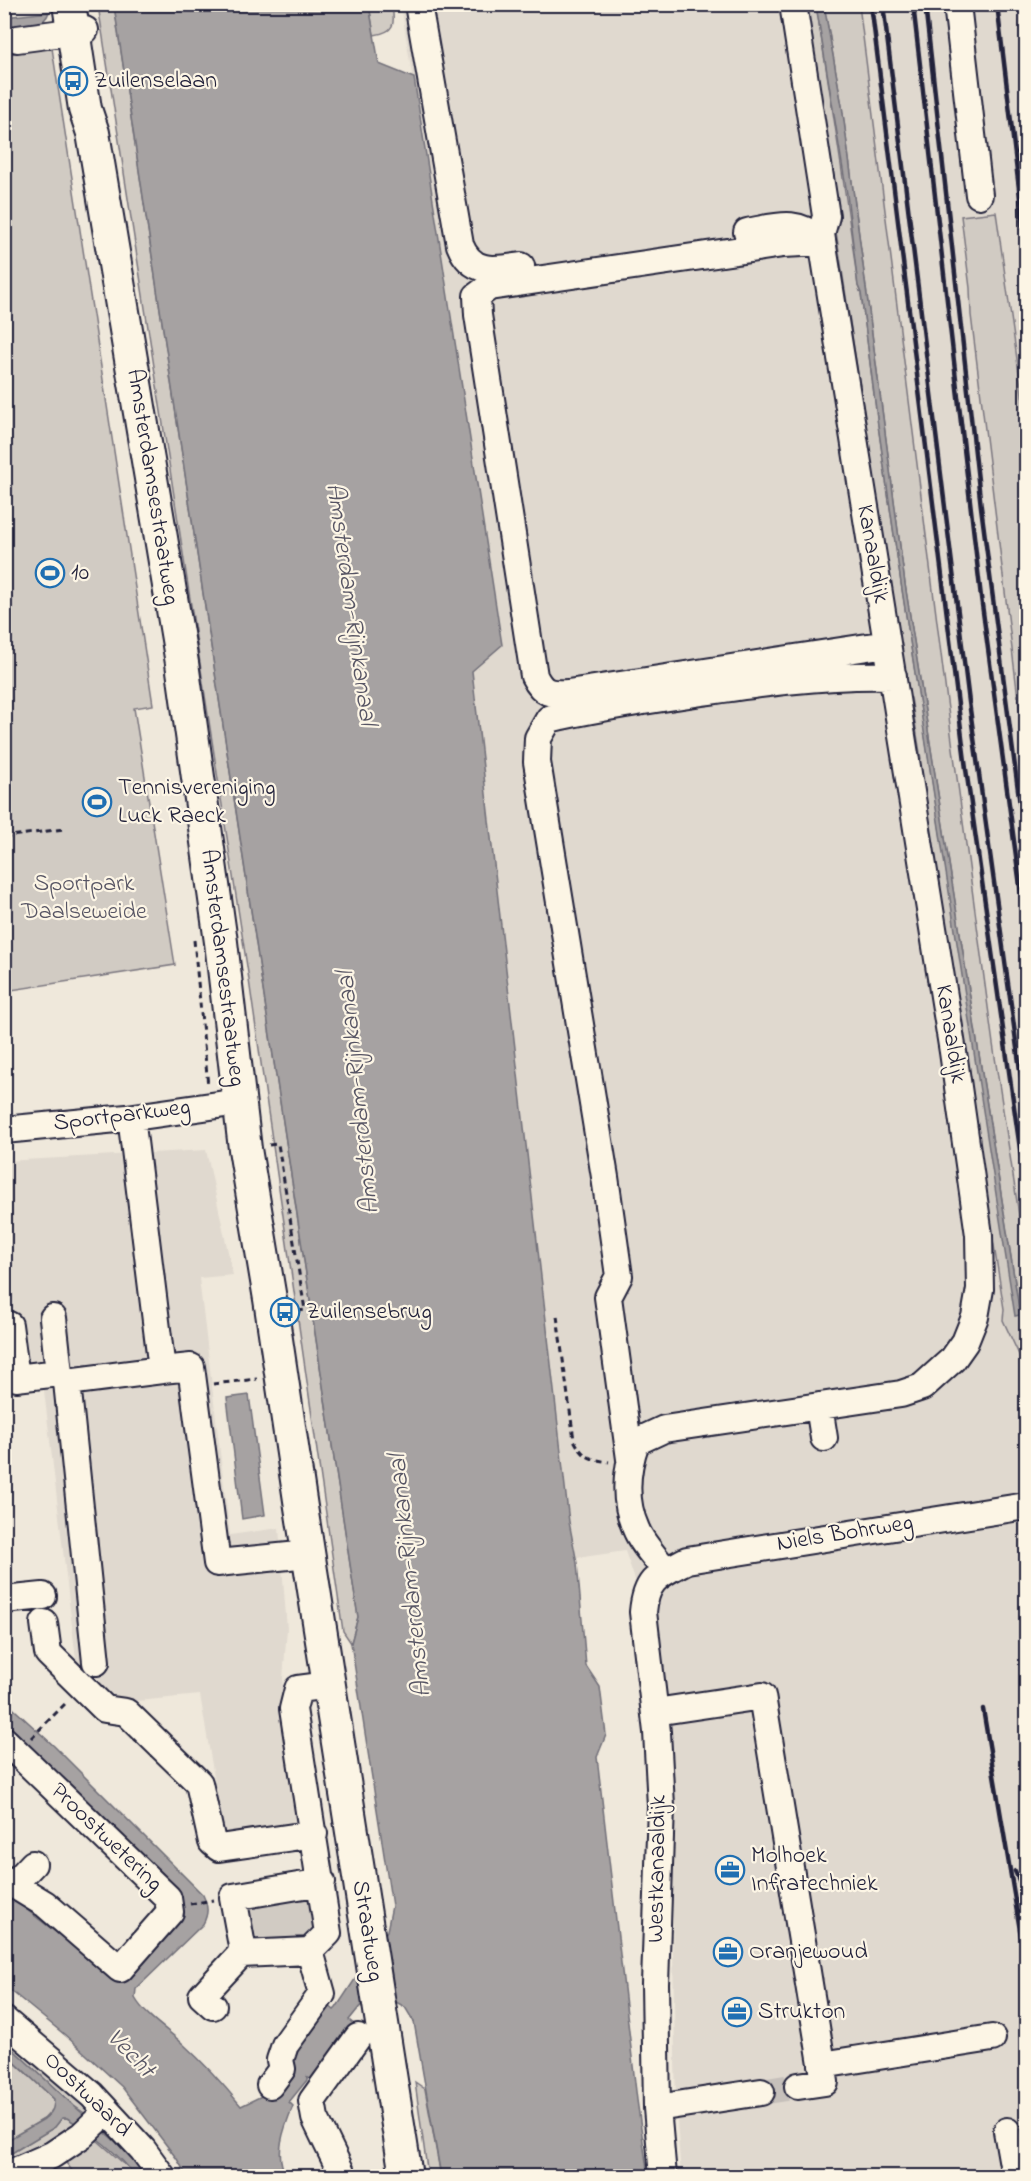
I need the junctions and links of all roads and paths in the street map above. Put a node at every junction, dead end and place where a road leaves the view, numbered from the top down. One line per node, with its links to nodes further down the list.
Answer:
1 (418, 4): 7 (street)
2 (793, 4): 7 (street, Kanaaldijk)
3 (957, 4): 6 (street)
4 (77, 18): 5 (street); 12 (main road, Amsterdamsestraatweg)
5 (17, 39)
6 (979, 195)
7 (822, 238): 8 (street, Kanaaldijk); 8 (street)
8 (887, 644): 9 (street, Kanaaldijk)
9 (892, 676): 24 (street, Kanaaldijk); 26 (street)
10 (63, 829): 11 (path)
11 (4, 837)
12 (239, 1101): 13 (street, Sportparkweg); 16 (main road, Amsterdamsestraatweg)
13 (4, 1130)
14 (133, 1133): 20 (street)
15 (262, 1146): 16 (path)
16 (280, 1305): 21 (main road, Amsterdamsestraatweg)
17 (556, 1316): 26 (path)
18 (53, 1318): 22 (street)
19 (9, 1325): 22 (street)
20 (162, 1370): 22 (street); 23 (street)
21 (275, 1372): 23 (path); 28 (main road, Amsterdamsestraatweg)
22 (63, 1378): 33 (street)
23 (193, 1386): 28 (street)
24 (819, 1406): 25 (street); 26 (street, Kanaaldijk)
25 (824, 1438)
26 (629, 1462): 29 (street)
27 (1026, 1506): 29 (street, Niels Bohrweg)
28 (309, 1554): 34 (main road, Straatweg)
29 (666, 1571): 36 (street, Westkanaaldijk)
30 (43, 1596): 31 (street)
31 (4, 1600)
32 (44, 1623): 35 (street)
33 (96, 1662)
34 (329, 1685): 39 (street, Straatweg); 49 (main road, Straatweg)
35 (82, 1687): 37 (path); 39 (street)
36 (655, 1712): 51 (street); 57 (street, Westkanaaldijk)
37 (42, 1727)
38 (4, 1740): 42 (street, Proostwetering)
39 (314, 1834): 41 (street, Straatweg)
40 (33, 1864): 42 (street)
41 (321, 1876): 45 (street, Straatweg); 46 (street)
42 (9, 1882)
43 (208, 1901): 44 (path)
44 (188, 1905)
45 (310, 1951): 46 (street); 52 (street)
46 (241, 1954): 47 (street)
47 (213, 2006)
48 (4, 2020): 58 (street, Oostwaard)
49 (370, 2034): 62 (street); 63 (main road, Straatweg)
50 (992, 2038): 51 (street)
51 (822, 2065): 53 (street)
52 (270, 2085)
53 (798, 2086)
54 (761, 2092): 57 (street)
55 (4, 2094): 56 (path)
56 (4, 2101)
57 (657, 2108): 64 (street, Westkanaaldijk)
58 (106, 2112): 60 (street); 61 (street, Oostwaard)
59 (1007, 2132): 65 (street)
60 (4, 2176)
61 (162, 2176)
62 (343, 2176)
63 (406, 2176)
64 (663, 2176)
65 (1015, 2176)

